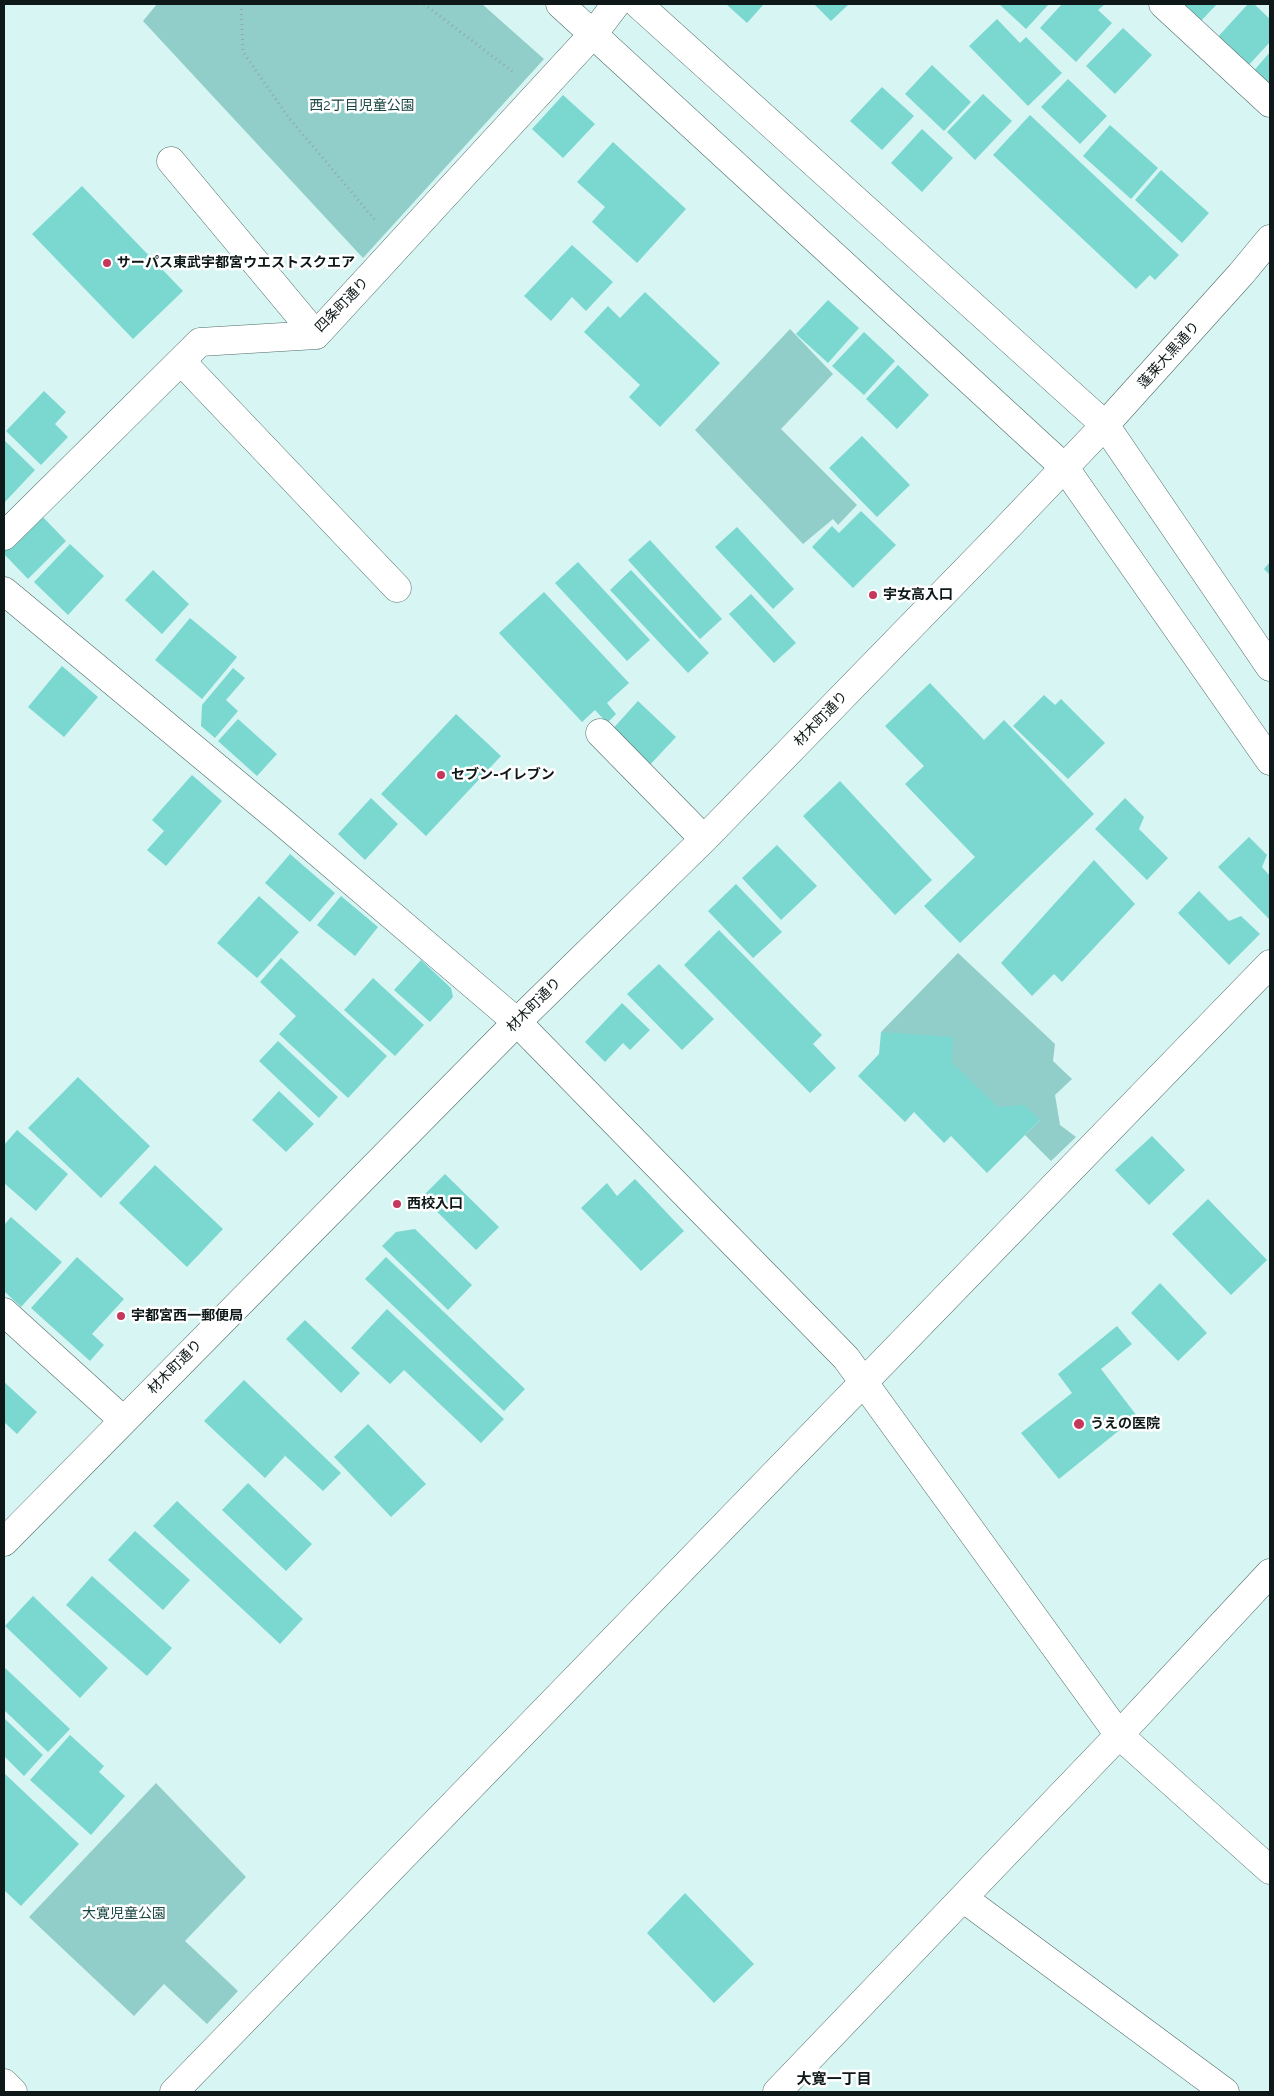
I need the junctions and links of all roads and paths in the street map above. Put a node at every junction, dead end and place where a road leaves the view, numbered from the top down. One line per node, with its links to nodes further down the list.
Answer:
1 (241, 4): 12 (path)
2 (424, 4): 8 (path)
3 (560, 4): 7 (street)
4 (616, 4): 7 (street, 四条町通り)
5 (638, 4): 15 (street)
6 (1163, 4): 9 (street)
7 (594, 33): 8 (street, 四条町通り); 16 (street)
8 (540, 92): 12 (street, 四条町通り)
9 (1270, 103)
10 (171, 161): 13 (street)
11 (1270, 239): 15 (street, 蓬莱大黒通り)
12 (399, 245): 13 (street, 四条町通り)
13 (316, 334): 14 (street, 四条町通り)
14 (181, 361): 17 (street, 四条町通り); 18 (street)
15 (1105, 425): 16 (street, 蓬莱大黒通り); 20 (street)
16 (1065, 468): 22 (street); 23 (street, 材木町通り)
17 (4, 536)
18 (397, 588)
19 (4, 591): 25 (street)
20 (1270, 667)
21 (600, 733): 23 (street)
22 (1270, 761)
23 (704, 839): 25 (street, 材木町通り)
24 (1270, 964): 27 (street)
25 (517, 1022): 27 (street); 28 (street, 材木町通り)
26 (4, 1312): 28 (street)
27 (864, 1383): 31 (street); 36 (street)
28 (123, 1420): 29 (street, 材木町通り)
29 (4, 1542)
30 (1270, 1573): 31 (street)
31 (1119, 1735): 32 (street); 33 (street)
32 (1270, 1870)
33 (963, 1898): 37 (street); 38 (street)
34 (4, 2083): 35 (street)
35 (13, 2092)
36 (174, 2092)
37 (777, 2092)
38 (1224, 2092)

